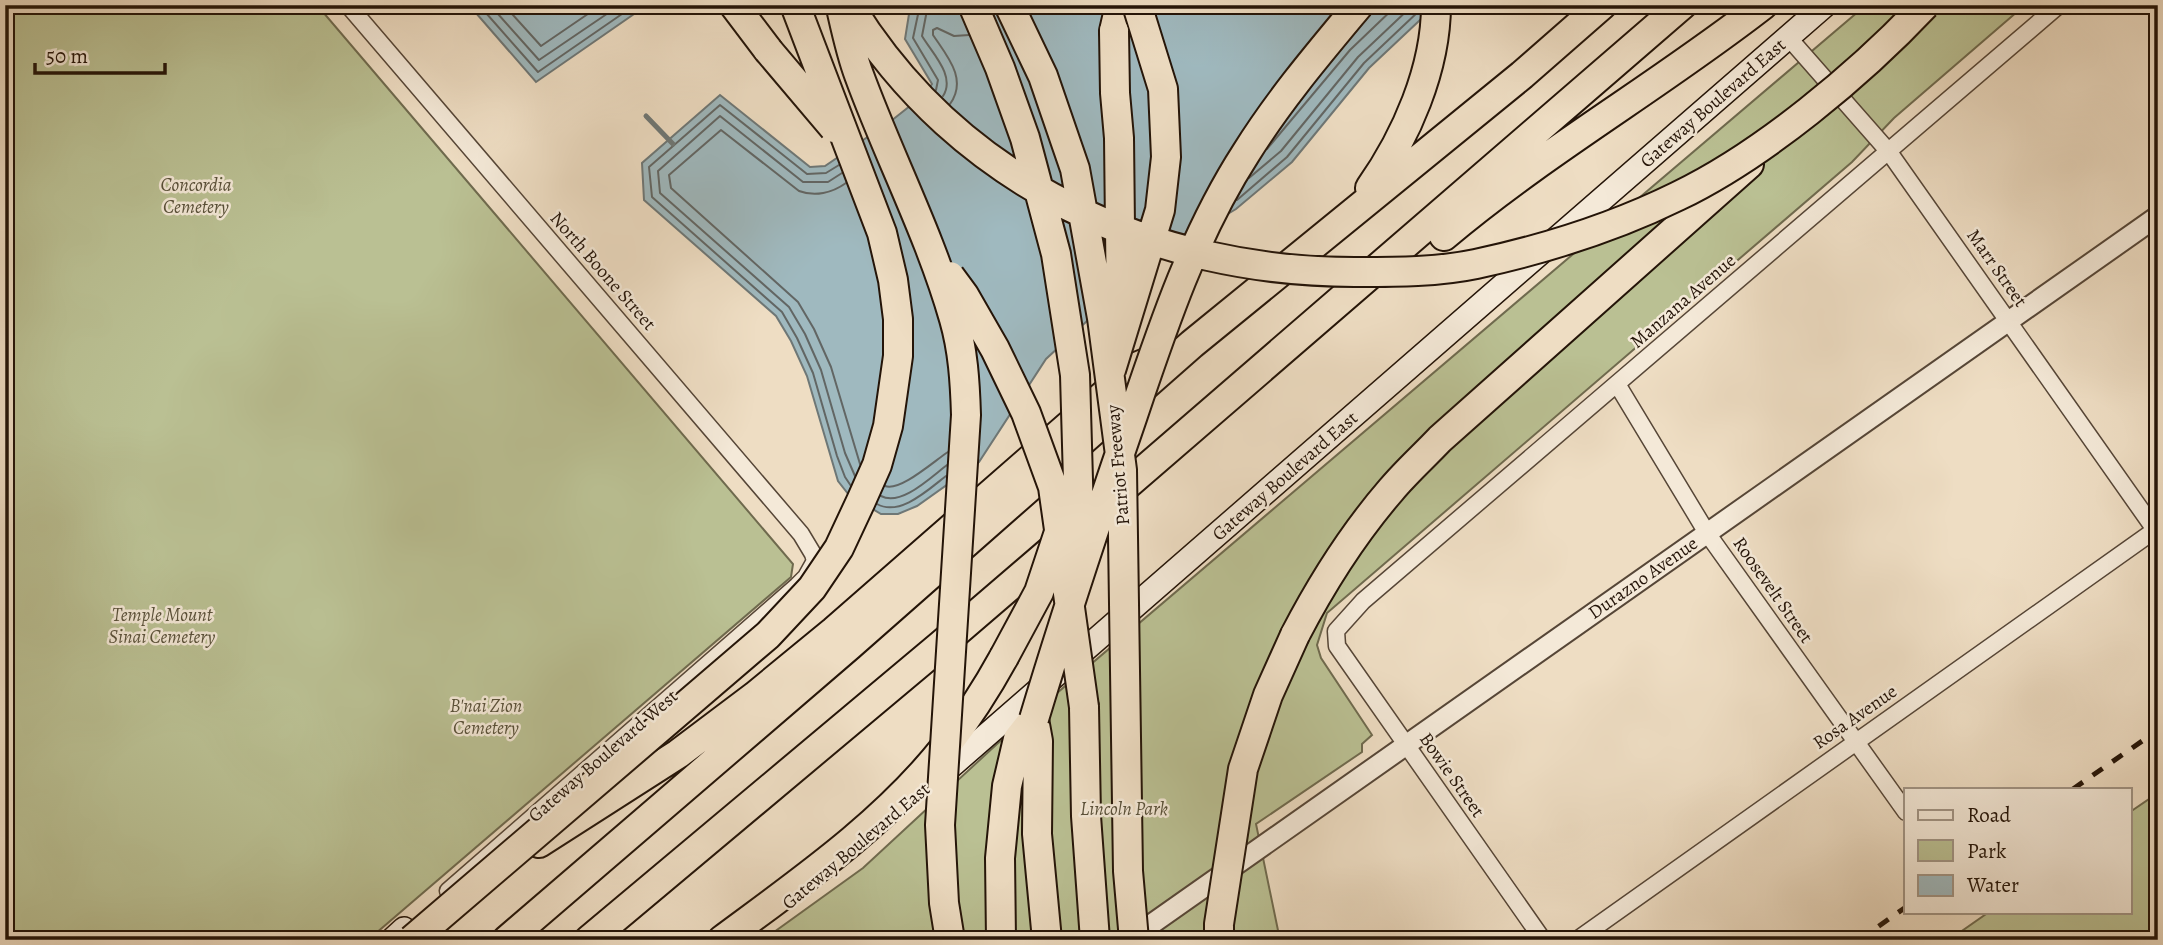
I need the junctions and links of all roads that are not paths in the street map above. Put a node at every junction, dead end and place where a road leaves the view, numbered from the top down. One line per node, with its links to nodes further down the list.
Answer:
1 (348, 5): 30 (street, North Boone Street)
2 (734, 5): 34 (highway, bridge)
3 (795, 5): 40 (highway, bridge)
4 (840, 5): 46 (highway, bridge)
5 (849, 5): 21 (highway, bridge)
6 (973, 5): 34 (highway, Patriot Freeway, bridge)
7 (1009, 5): 27 (highway, Patriot Freeway, bridge)
8 (1137, 5): 44 (highway, bridge)
9 (1359, 5): 35 (highway, bridge)
10 (1436, 5): 23 (highway)
11 (1577, 5): 20 (highway)
12 (1602, 5): 20 (highway)
13 (1682, 5): 33 (highway)
14 (1763, 5): 33 (highway)
15 (1825, 5): 19 (main road, Gateway Boulevard East)
16 (1925, 5): 21 (highway, bridge)
17 (2059, 5): 22 (street, Manzana Avenue)
18 (1115, 14): 27 (highway, bridge)
19 (1788, 37): 22 (street, Marr Street); 45 (main road, Gateway Boulevard East)
20 (1522, 75): 23 (highway)
21 (1814, 106): 51 (highway, bridge)
22 (1889, 152): 25 (street, Marr Street); 26 (street, Manzana Avenue)
23 (1351, 214): 32 (highway)
24 (2158, 216): 25 (street, Durazno Avenue)
25 (2009, 321): 28 (street, Marr Street); 29 (street, Durazno Avenue)
26 (1617, 384): 29 (street, Roosevelt Street); 31 (street, Manzana Avenue)
27 (1122, 470): 50 (highway, Patriot Freeway, bridge)
28 (2157, 531): 36 (street, Rosa Avenue)
29 (1707, 533): 36 (street, Roosevelt Street); 37 (street, Durazno Avenue)
30 (811, 569): 40 (street, Gateway Boulevard West)
31 (1336, 631): 37 (street, Bowie Street)
32 (842, 639): 40 (highway); 41 (highway)
33 (935, 650): 38 (highway)
34 (1084, 707): 49 (highway, Patriot Freeway)
35 (1034, 719): 47 (highway); 48 (highway)
36 (1856, 743): 39 (street, Roosevelt Street); 53 (street, Rosa Avenue)
37 (1405, 746): 50 (street, Durazno Avenue); 52 (street, Bowie Street)
38 (808, 757): 42 (highway); 43 (highway)
39 (1904, 809)
40 (402, 936)
41 (507, 940)
42 (589, 940)
43 (618, 940)
44 (722, 940)
45 (740, 940)
46 (950, 940)
47 (1001, 940)
48 (1047, 940)
49 (1095, 940)
50 (1132, 940)
51 (1219, 940)
52 (1543, 940)
53 (1577, 940)

